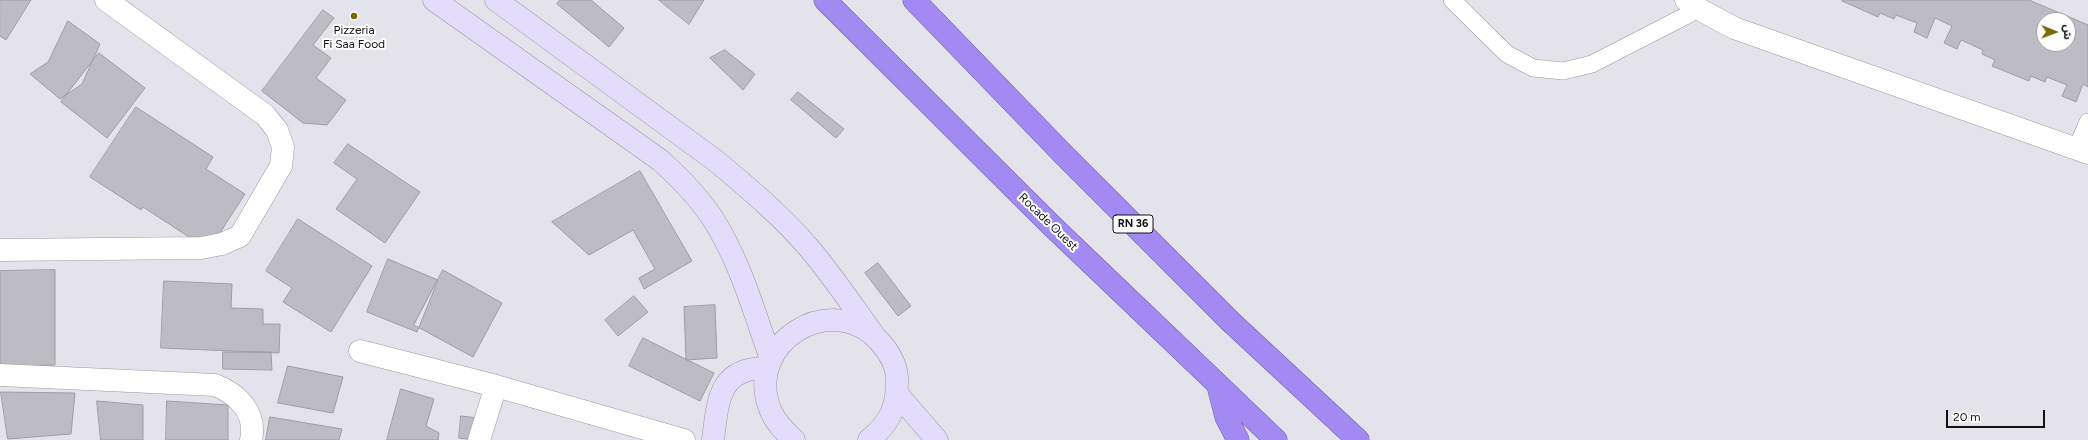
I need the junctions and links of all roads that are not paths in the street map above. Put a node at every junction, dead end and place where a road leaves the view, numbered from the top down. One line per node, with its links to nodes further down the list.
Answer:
1 (106, 0): 10 (street)
2 (434, 0): 13 (street)
3 (496, 0): 11 (street)
4 (825, 0): 16 (highway, Rocade Ouest)
5 (914, 0): 27 (highway, RN 36)
6 (1452, 0): 7 (lane)
7 (1693, 4): 9 (street)
8 (2088, 122): 9 (lane)
9 (2082, 152)
10 (0, 250)
11 (873, 334): 13 (street); 17 (street)
12 (360, 351): 15 (street)
13 (770, 364): 21 (street); 22 (street)
14 (0, 375): 18 (street)
15 (496, 386): 19 (street); 20 (street)
16 (1218, 386): 25 (highway); 26 (highway, Rocade Ouest)
17 (898, 395): 23 (street); 24 (street)
18 (251, 440)
19 (479, 440)
20 (684, 440)
21 (713, 440)
22 (794, 440)
23 (869, 440)
24 (937, 440)
25 (1238, 440)
26 (1276, 440)
27 (1358, 440)

